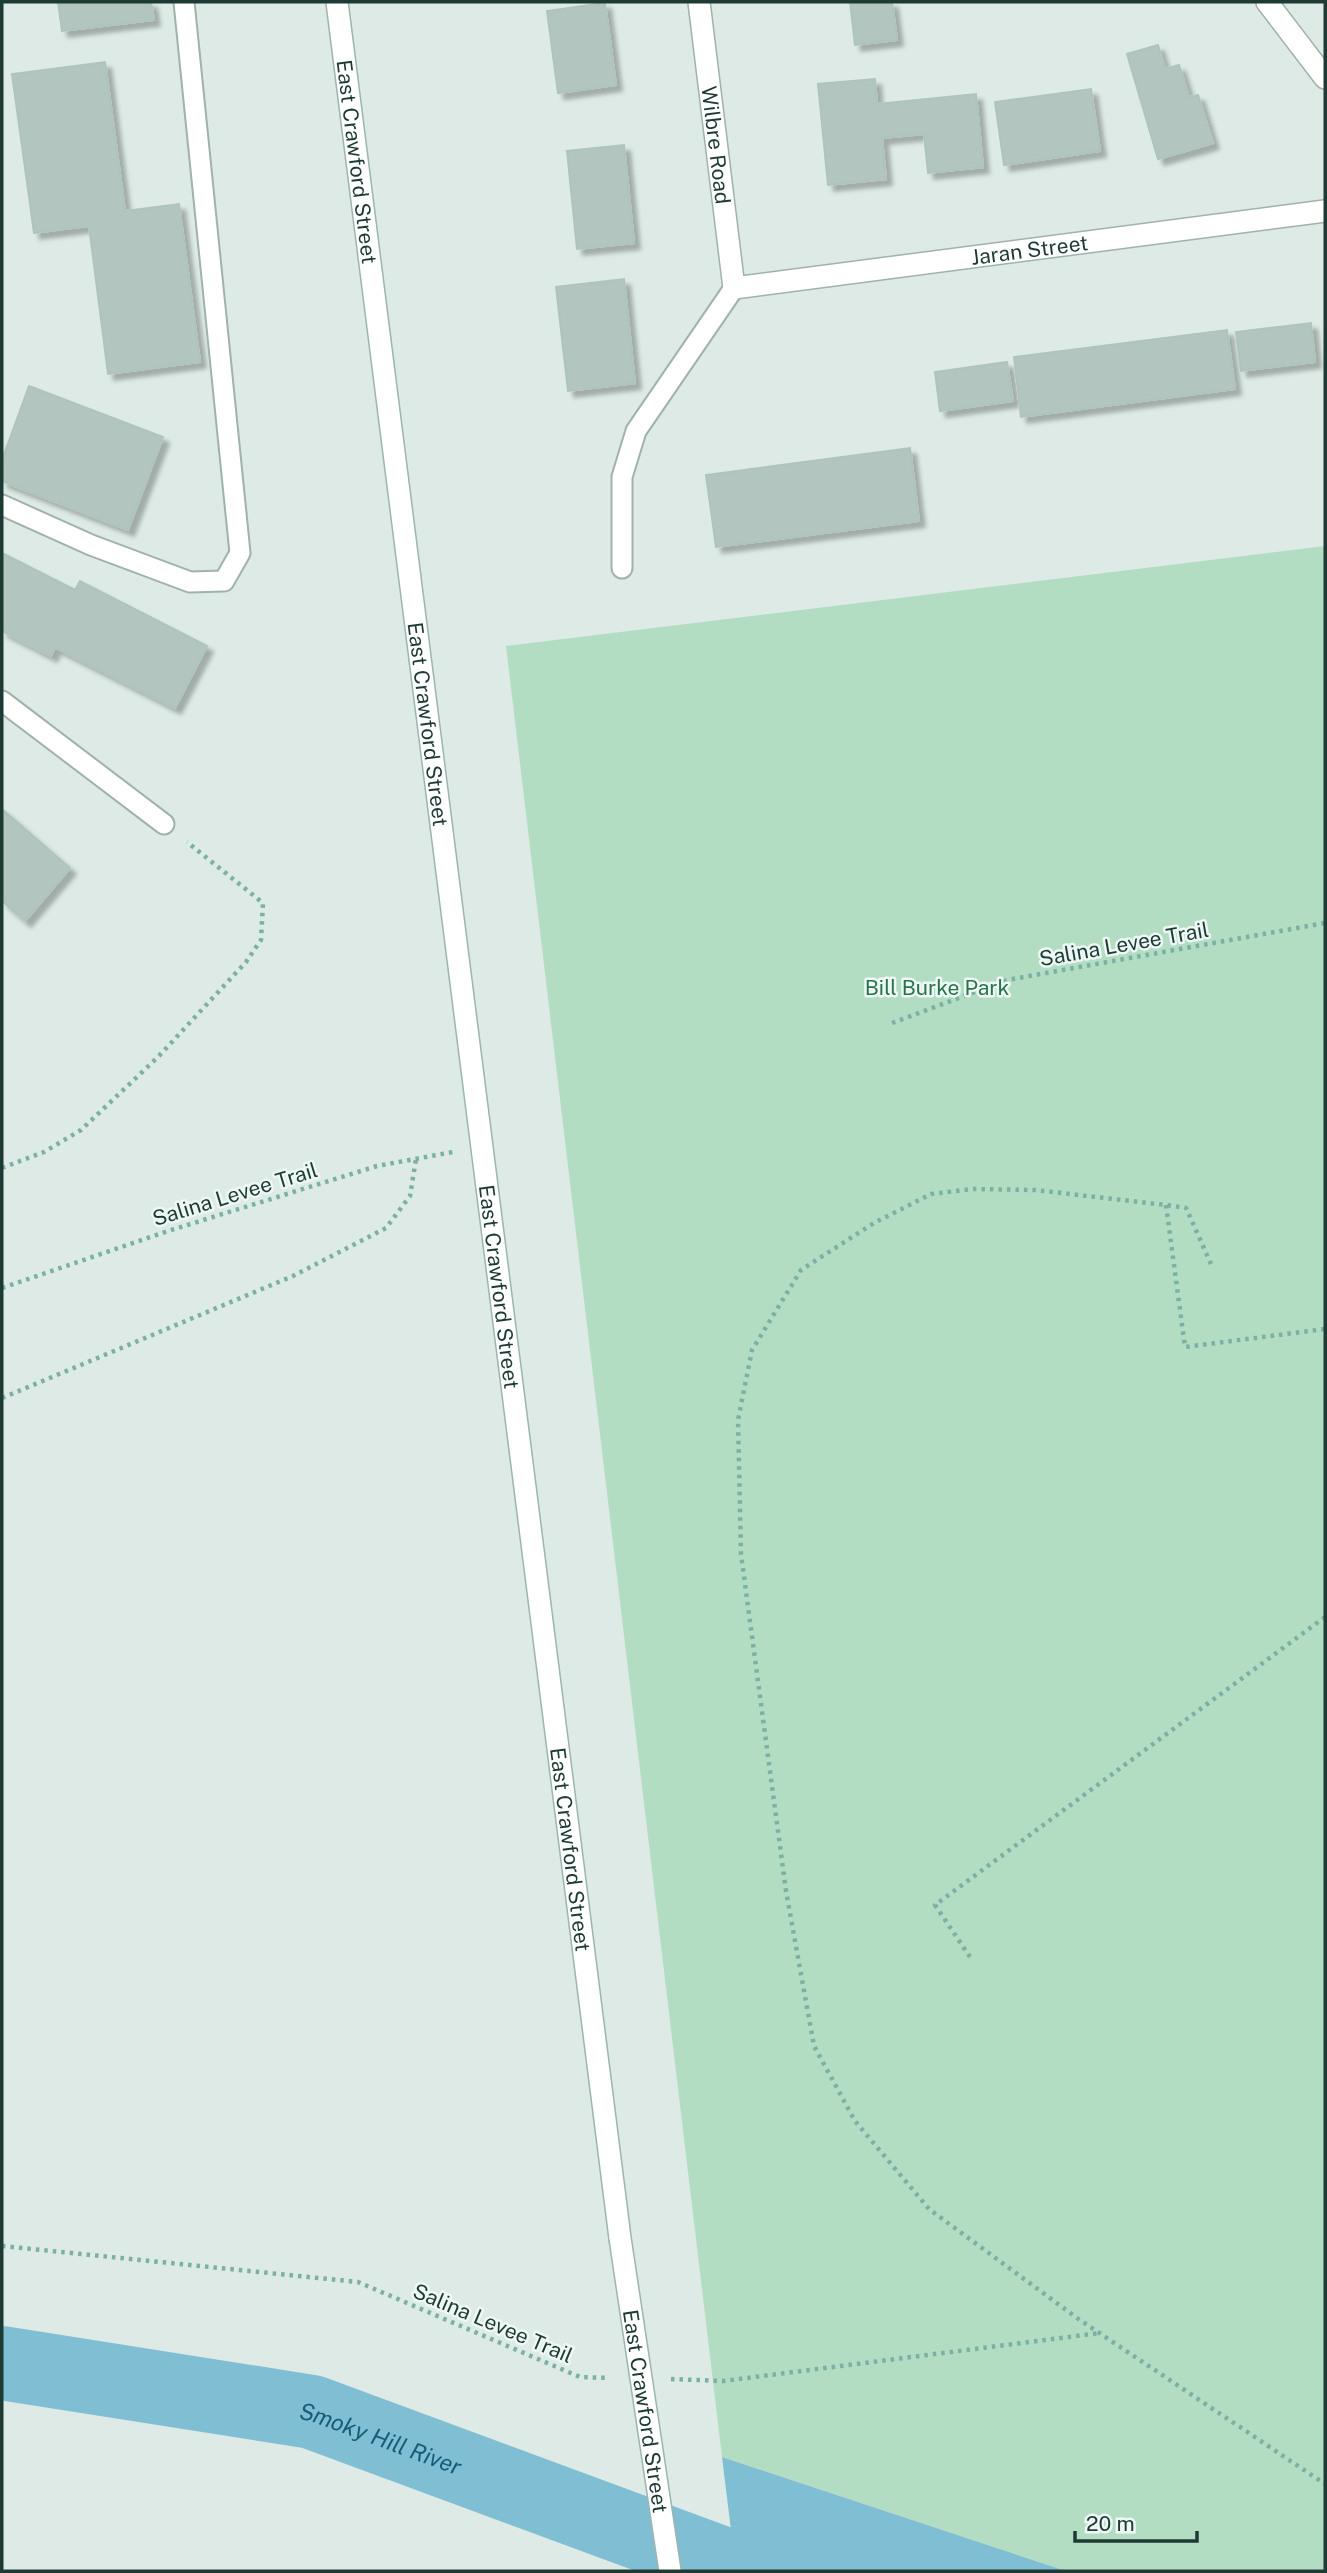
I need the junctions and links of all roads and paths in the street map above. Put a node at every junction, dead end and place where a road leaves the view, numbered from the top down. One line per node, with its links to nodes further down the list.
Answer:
1 (184, 2): 8 (lane)
2 (337, 2): 14 (street, East Crawford Street)
3 (699, 2): 7 (street, Wilbre Road)
4 (1267, 2): 5 (street)
5 (1325, 78)
6 (1325, 211): 7 (street, Jaran Street)
7 (734, 288): 9 (lane)
8 (2, 505)
9 (622, 568)
10 (2, 701): 11 (lane)
11 (164, 824): 16 (path)
12 (1325, 923): 13 (path, Salina Levee Trail)
13 (892, 1023)
14 (481, 1146): 15 (path, Salina Levee Trail); 29 (street, East Crawford Street, bridge)
15 (416, 1159): 19 (path, Salina Levee Trail); 21 (path)
16 (2, 1168)
17 (1166, 1205): 18 (path); 20 (path); 25 (path)
18 (1211, 1264)
19 (2, 1288)
20 (1325, 1329)
21 (2, 1398)
22 (1325, 1617): 23 (path)
23 (970, 1957)
24 (2, 2246): 26 (path, Salina Levee Trail)
25 (1100, 2333): 27 (path); 28 (path)
26 (619, 2378)
27 (658, 2379)
28 (1325, 2484)
29 (670, 2571)

